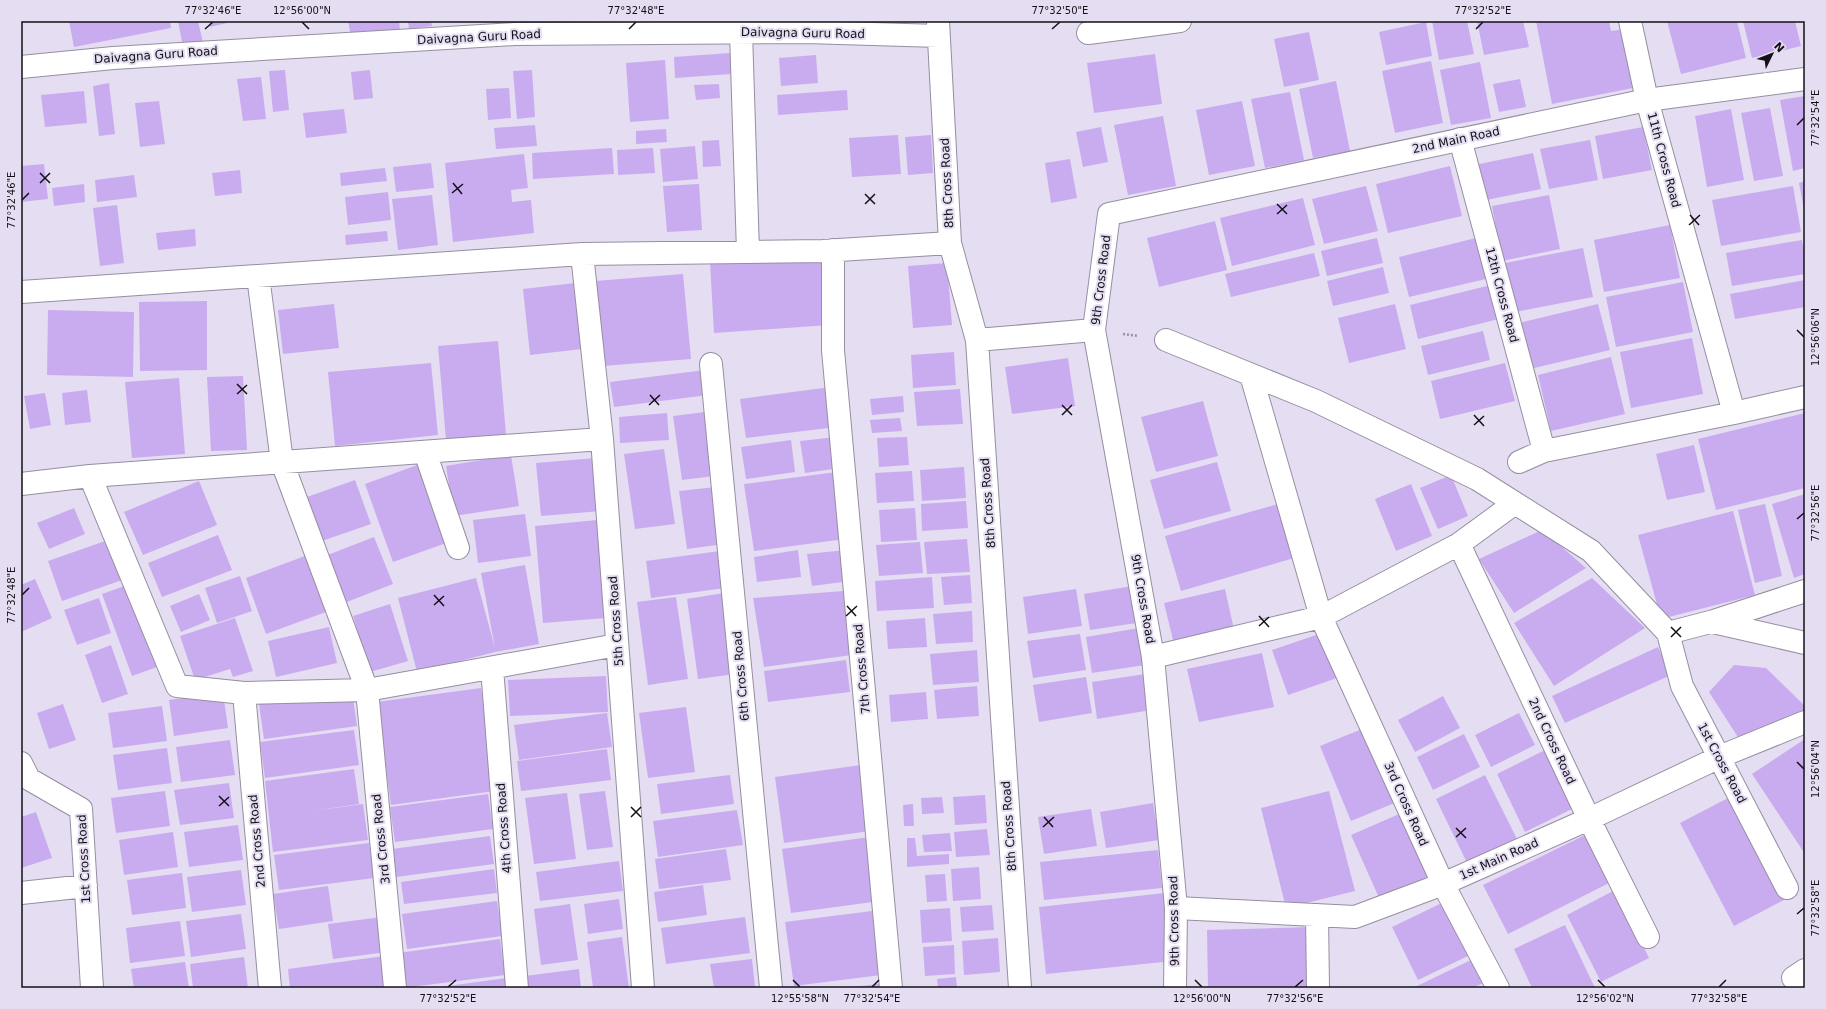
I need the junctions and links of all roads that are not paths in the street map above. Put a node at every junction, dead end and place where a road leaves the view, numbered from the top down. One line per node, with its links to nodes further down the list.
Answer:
1 (1180, 21): 5 (street)
2 (1630, 21): 8 (street, 11th Cross Road)
3 (938, 29): 4 (street, Daivagna Guru Road); 11 (street, 8th Cross Road)
4 (741, 32): 6 (street, Daivagna Guru Road); 13 (street)
5 (1088, 33)
6 (21, 67)
7 (1805, 79): 8 (street, 2nd Main Road)
8 (1647, 100): 9 (street, 2nd Main Road); 23 (street, 11th Cross Road)
9 (1460, 140): 10 (street, 2nd Main Road); 25 (street, 12th Cross Road)
10 (1109, 214): 17 (street, 9th Cross Road)
11 (950, 243): 12 (street); 18 (street, 8th Cross Road)
12 (833, 250): 13 (street); 62 (street, 7th Cross Road)
13 (748, 252): 14 (street)
14 (582, 254): 15 (street); 24 (street, 5th Cross Road)
15 (258, 276): 16 (street); 27 (street, 3rd Cross Road)
16 (21, 292)
17 (1094, 330): 18 (street); 40 (street, 9th Cross Road)
18 (976, 340): 63 (street, 8th Cross Road)
19 (1166, 340): 21 (street)
20 (711, 364): 61 (street, 6th Cross Road)
21 (1251, 375): 31 (street); 35 (street, 3rd Cross Road)
22 (1805, 397): 23 (street)
23 (1734, 413): 25 (street)
24 (602, 439): 26 (street); 39 (street, 5th Cross Road)
25 (1544, 451): 28 (street)
26 (425, 452): 27 (street); 33 (street)
27 (282, 462): 29 (street); 42 (street, 3rd Cross Road)
28 (1519, 462)
29 (90, 476): 30 (street); 43 (street)
30 (21, 484)
31 (1515, 503): 32 (street); 37 (street)
32 (1459, 544): 35 (street); 47 (street, 2nd Cross Road)
33 (458, 548)
34 (1805, 592): 36 (street)
35 (1321, 617): 40 (street); 48 (street, 3rd Cross Road)
36 (1711, 622): 37 (street); 38 (street)
37 (1668, 633): 45 (street, 1st Cross Road)
38 (1805, 643)
39 (617, 645): 41 (street); 60 (street, 5th Cross Road)
40 (1153, 657): 52 (street, 9th Cross Road)
41 (492, 668): 42 (street); 59 (street, 4th Cross Road)
42 (366, 690): 43 (street); 58 (street, 3rd Cross Road)
43 (244, 693): 57 (street, 2nd Cross Road)
44 (1805, 722): 45 (street, 1st Main Road)
45 (1720, 758): 47 (street, 1st Main Road); 50 (street, 1st Cross Road)
46 (21, 762): 49 (street, 1st Cross Road)
47 (1589, 819): 48 (street, 1st Main Road); 54 (street, 2nd Cross Road)
48 (1443, 884): 53 (street, 1st Main Road); 66 (street, 3rd Cross Road)
49 (86, 886): 51 (street); 56 (street, 1st Cross Road)
50 (1787, 888)
51 (21, 893)
52 (1176, 908): 53 (street, 1st Main Road); 64 (street, 9th Cross Road)
53 (1317, 915): 65 (street)
54 (1648, 937)
55 (1805, 970): 67 (street)
56 (92, 988)
57 (270, 988)
58 (395, 988)
59 (517, 988)
60 (643, 988)
61 (771, 988)
62 (891, 988)
63 (1020, 988)
64 (1175, 988)
65 (1318, 988)
66 (1498, 988)
67 (1801, 988)

